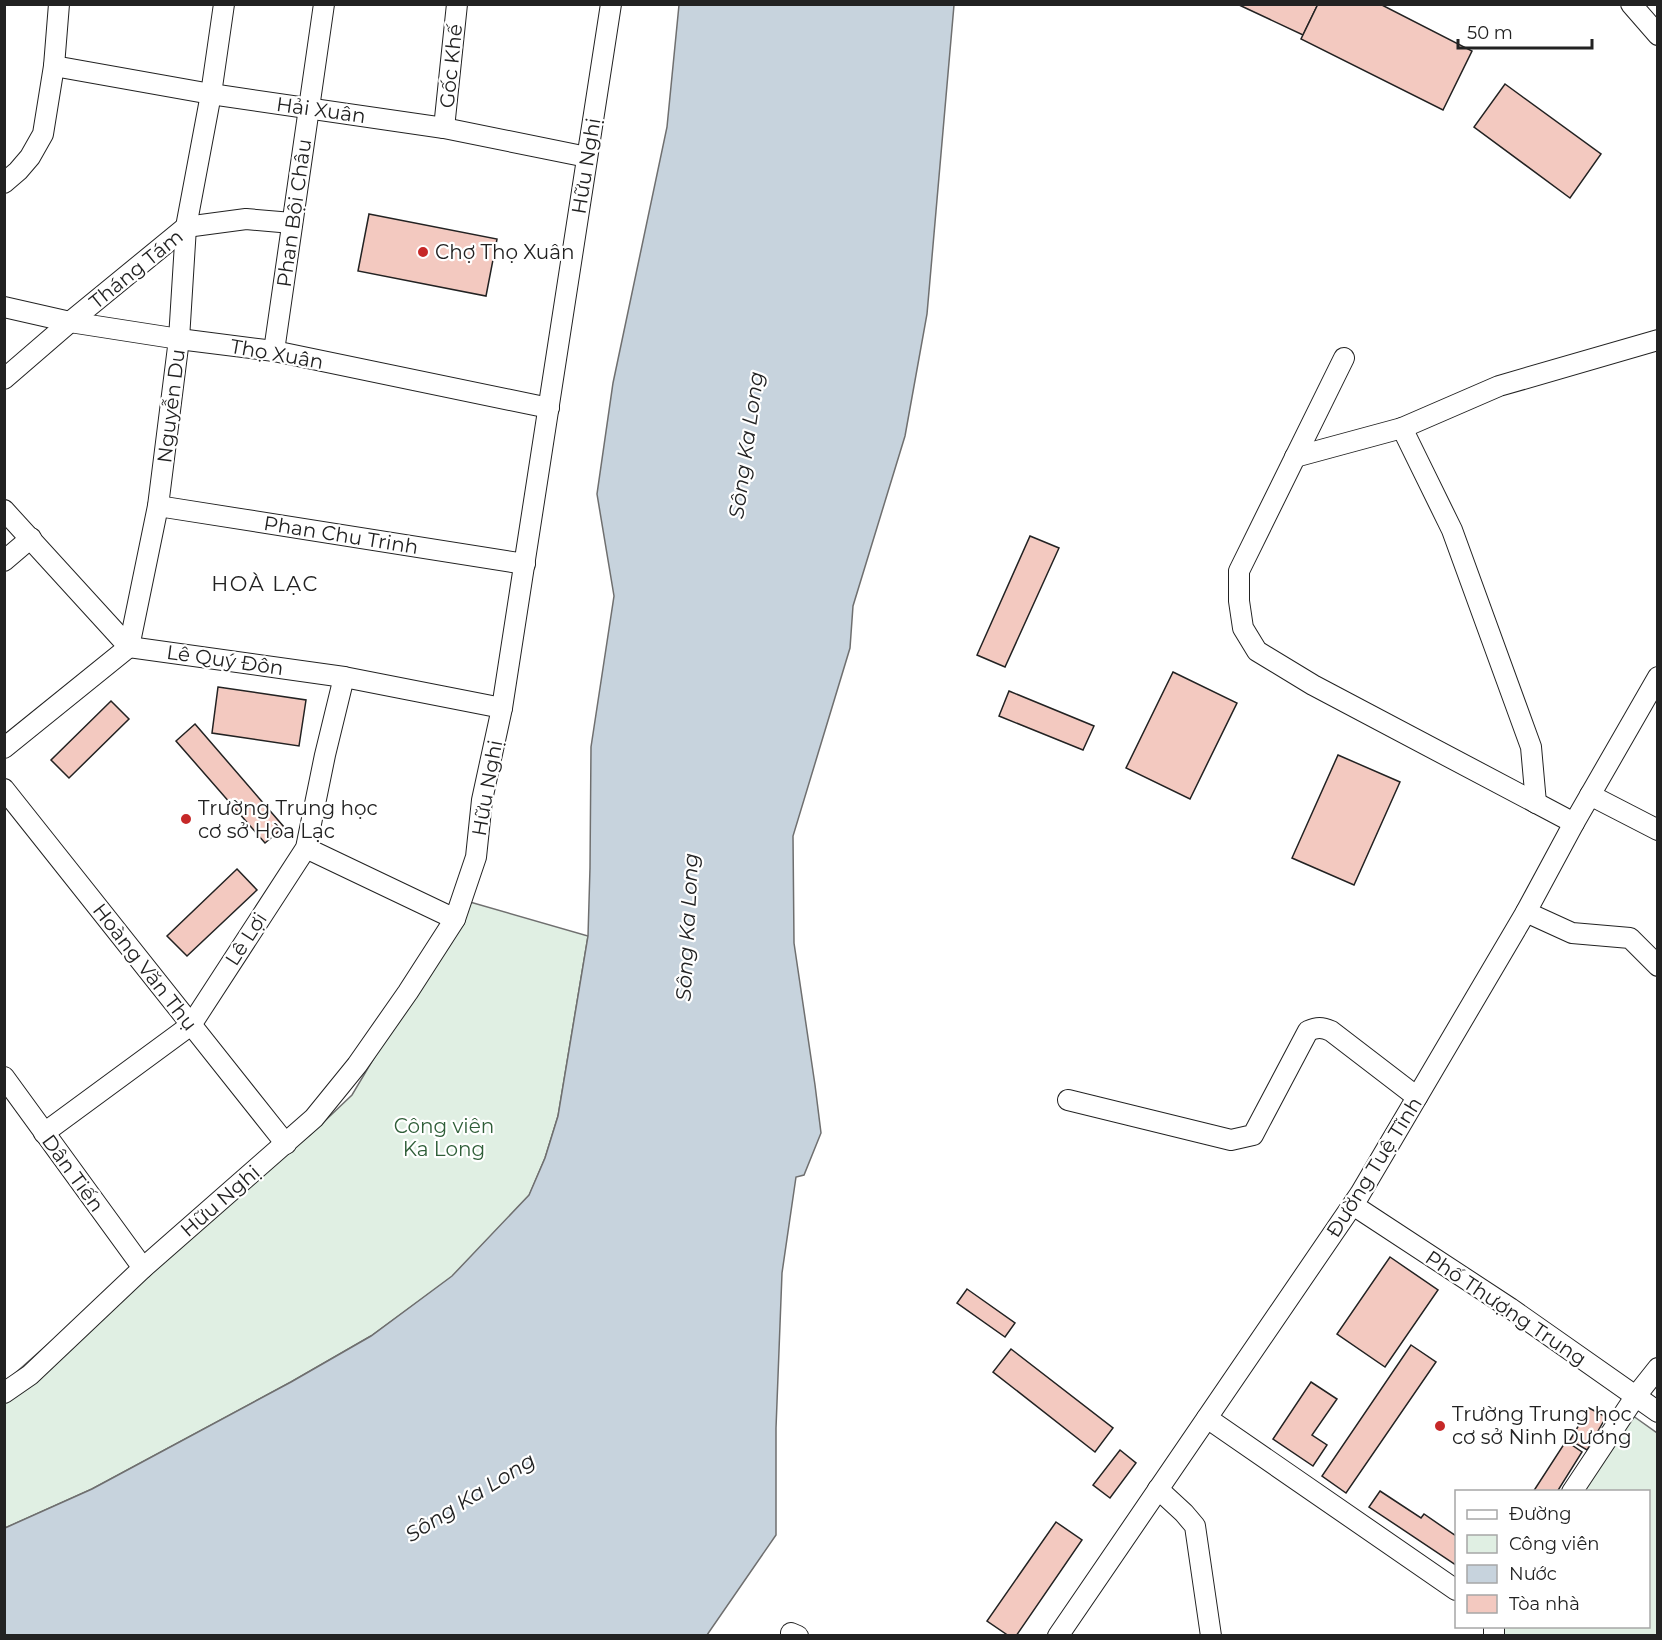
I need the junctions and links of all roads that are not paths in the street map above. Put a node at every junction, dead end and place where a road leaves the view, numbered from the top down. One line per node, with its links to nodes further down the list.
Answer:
1 (59, 4): 8 (street)
2 (224, 4): 9 (street, Nguyễn Du)
3 (324, 4): 10 (street, Phan Bội Châu)
4 (458, 4): 11 (street, Gốc Khế)
5 (611, 4): 12 (street, Hữu Nghị)
6 (1631, 4): 7 (street)
7 (1658, 35)
8 (54, 66): 9 (street, Hải Xuân); 13 (street)
9 (211, 94): 10 (street, Hải Xuân); 15 (street, Nguyễn Du)
10 (309, 109): 11 (street, Hải Xuân); 14 (street, Phan Bội Châu)
11 (444, 128): 12 (street, Hải Xuân)
12 (587, 157): 23 (street, Hữu Nghị)
13 (4, 183)
14 (292, 223): 15 (street, Tháng Tám); 20 (street, Phan Bội Châu)
15 (186, 227): 17 (street, Tháng Tám); 18 (street, Nguyễn Du)
16 (4, 307): 17 (street, Thọ Xuân)
17 (70, 322): 18 (street, Thọ Xuân); 22 (street, Tháng Tám)
18 (179, 339): 20 (street, Thọ Xuân); 26 (street, Nguyễn Du)
19 (1658, 340): 24 (street)
20 (274, 351): 23 (street, Thọ Xuân)
21 (1344, 358): 25 (street)
22 (4, 379)
23 (549, 408): 30 (street, Hữu Nghị)
24 (1402, 428): 25 (street); 38 (street)
25 (1295, 457): 38 (street)
26 (158, 506): 30 (street, Phan Chu Trinh); 31 (street, Nguyễn Du)
27 (4, 510): 28 (street)
28 (31, 538): 29 (street); 31 (street)
29 (4, 561)
30 (525, 564): 34 (street, Hữu Nghị)
31 (129, 647): 32 (street, Lê Quý Đôn); 35 (street)
32 (344, 677): 34 (street, Lê Quý Đôn); 41 (street, Lê Lợi)
33 (1658, 677): 37 (street, Đường Tuệ Tĩnh)
34 (502, 708): 43 (street, Hữu Nghị)
35 (4, 748)
36 (4, 789): 45 (street, Hoàng Văn Thụ)
37 (1590, 795): 39 (street, Đường Tuệ Tĩnh); 40 (street)
38 (1536, 803): 39 (street)
39 (1574, 823): 42 (street, Đường Tuệ Tĩnh)
40 (1658, 830)
41 (306, 848): 43 (street); 45 (street, Lê Lợi)
42 (1526, 912): 44 (street); 47 (street, Đường Tuệ Tĩnh)
43 (455, 919): 50 (street, Hữu Nghị)
44 (1658, 966)
45 (191, 1025): 49 (street, Lê Lợi); 50 (street, Hoàng Văn Thụ)
46 (4, 1077): 49 (street, Dân Tiến)
47 (1418, 1097): 48 (street); 51 (street, Đường Tuệ Tĩnh)
48 (1068, 1100)
49 (44, 1133): 52 (street, Dân Tiến)
50 (286, 1144): 52 (street, Hữu Nghị)
51 (1353, 1205): 55 (street, Phố Thượng Trung); 57 (street, Đường Tuệ Tĩnh)
52 (143, 1268): 54 (street, Hữu Nghị)
53 (1658, 1368): 55 (street)
54 (4, 1393)
55 (1635, 1396): 56 (street, Phố Thượng Trung); 59 (street)
56 (1658, 1412)
57 (1207, 1418): 58 (street, Đường Tuệ Tĩnh); 60 (street)
58 (1158, 1489): 61 (street, Đường Tuệ Tĩnh); 62 (street)
59 (1573, 1490)
60 (1455, 1589)
61 (1058, 1635)
62 (1210, 1635)

